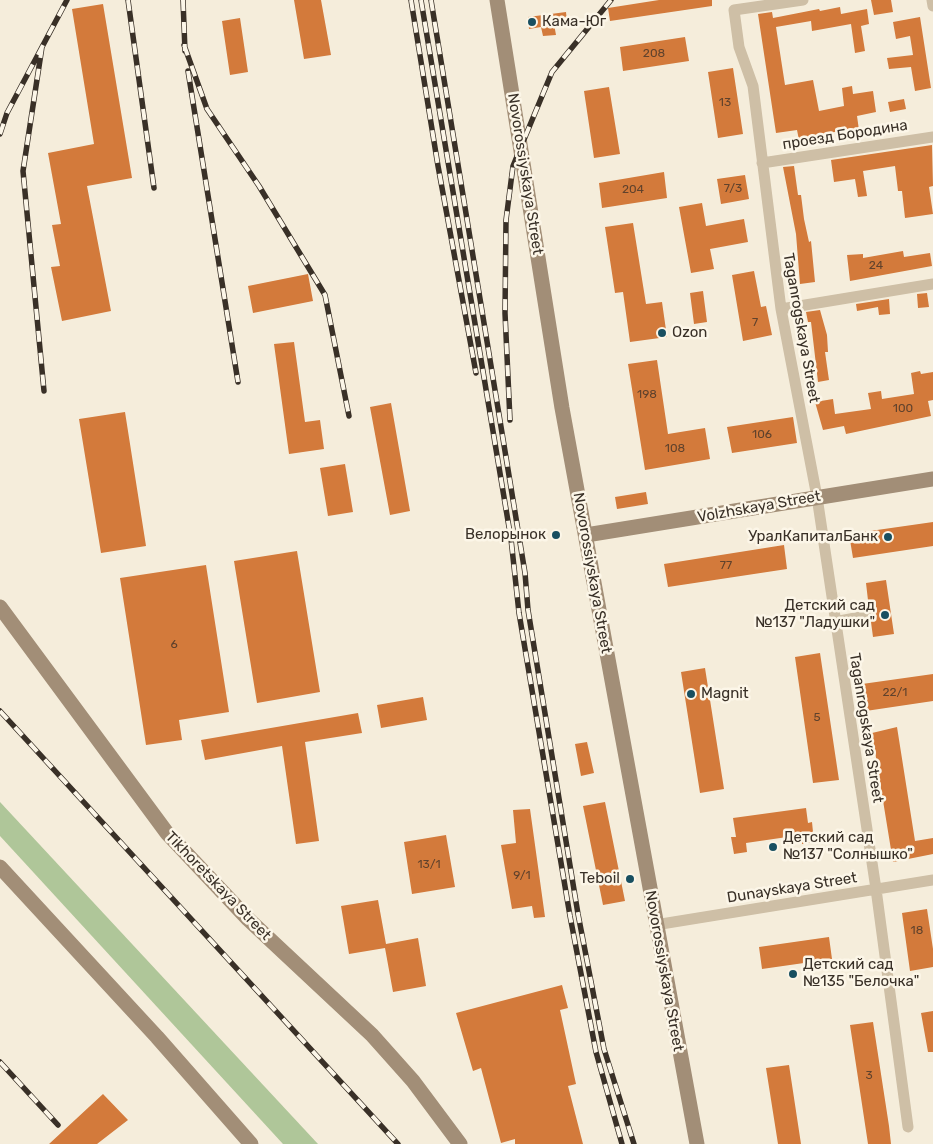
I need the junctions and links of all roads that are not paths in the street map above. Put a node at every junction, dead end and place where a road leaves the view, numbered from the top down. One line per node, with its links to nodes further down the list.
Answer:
1 (497, 0): 11 (street, Novorossiyskaya Street)
2 (803, 0): 6 (street, Taganrogskaya Street)
3 (932, 0): 4 (street)
4 (933, 6)
5 (933, 136): 6 (street, проезд Бородина)
6 (762, 163): 8 (street, Taganrogskaya Street)
7 (933, 284): 8 (street)
8 (781, 309): 10 (street, Taganrogskaya Street)
9 (933, 480): 10 (street, Volzhskaya Street)
10 (817, 497): 11 (street, Volzhskaya Street); 14 (street, Taganrogskaya Street)
11 (586, 535): 18 (street, Novorossiyskaya Street)
12 (0, 607): 20 (street, Tikhoretskaya Street)
13 (866, 616): 14 (street)
14 (834, 622): 17 (street, Taganrogskaya Street)
15 (0, 867): 21 (street)
16 (933, 880): 17 (street, Dunayskaya Street)
17 (876, 889): 18 (street, Dunayskaya Street); 19 (street, Taganrogskaya Street)
18 (655, 925): 22 (street, Novorossiyskaya Street)
19 (908, 1128)
20 (457, 1140)
21 (251, 1144)
22 (697, 1144)

